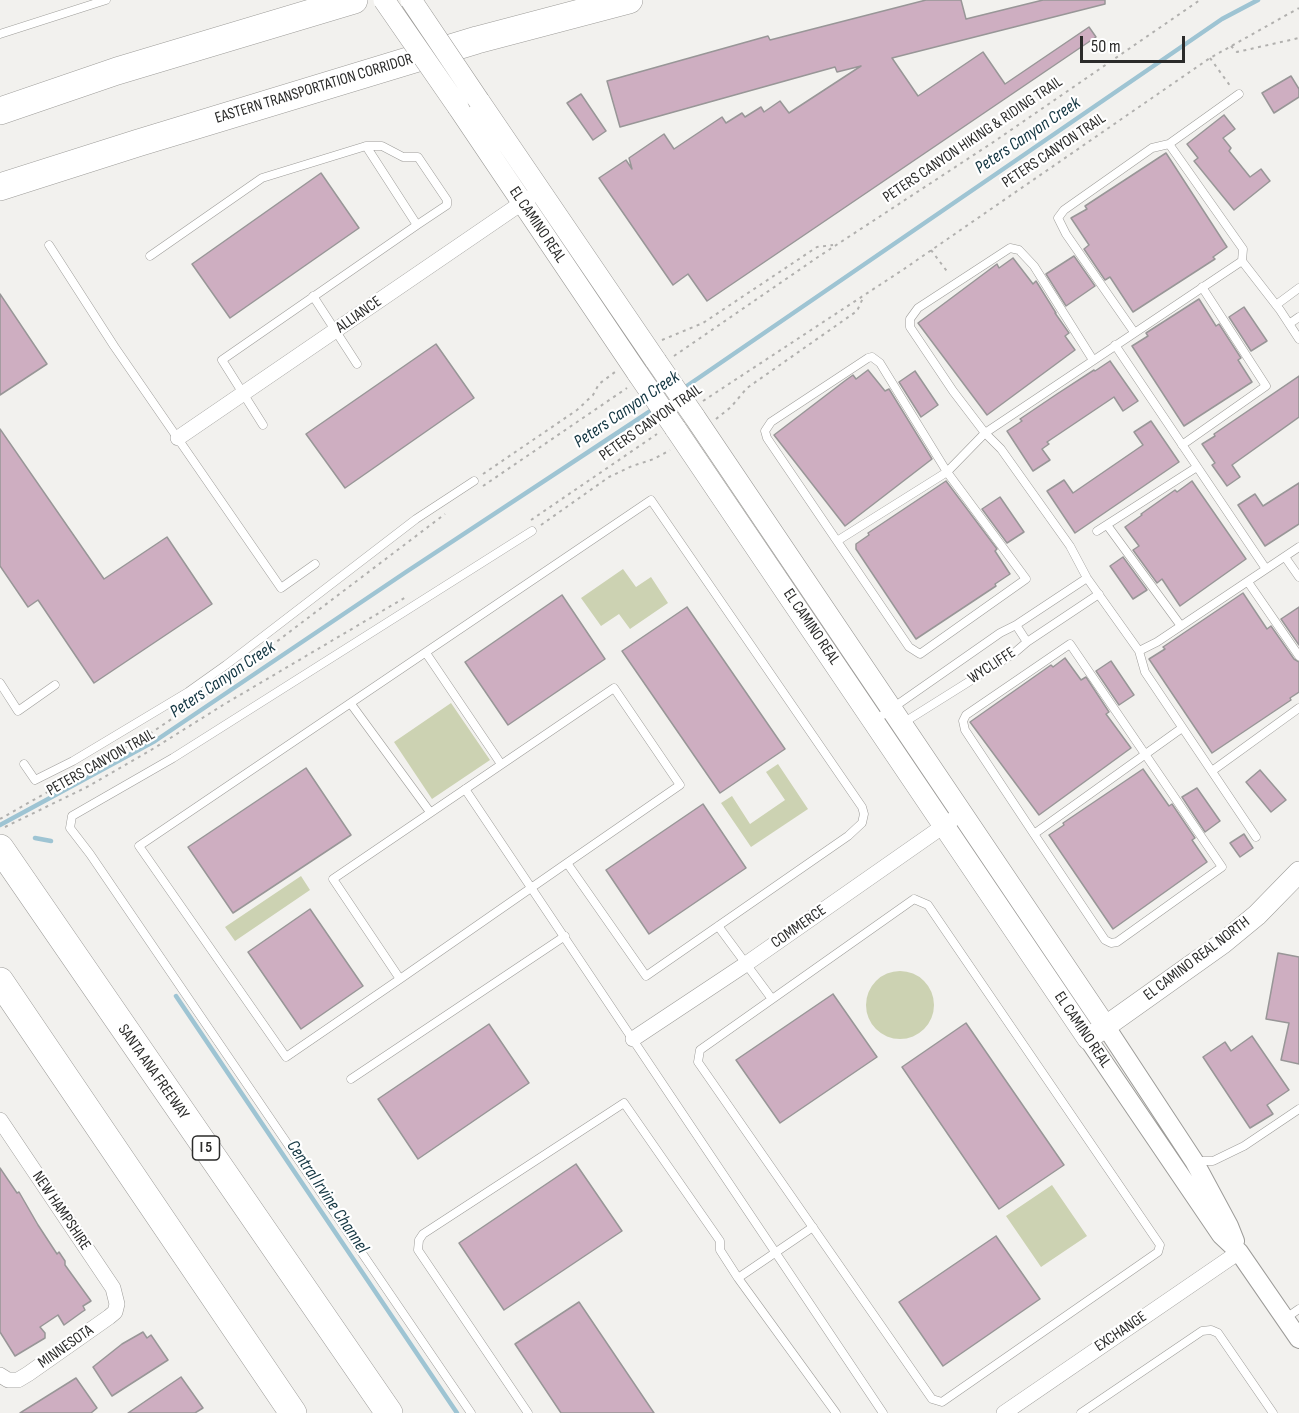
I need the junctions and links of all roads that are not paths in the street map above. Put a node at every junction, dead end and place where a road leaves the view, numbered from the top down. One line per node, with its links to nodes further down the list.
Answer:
1 (106, 0): 6 (lane)
2 (354, 0): 8 (highway)
3 (384, 0): 12 (main road, EL CAMINO REAL, bridge)
4 (411, 0): 12 (main road, EL CAMINO REAL, bridge)
5 (629, 0): 11 (highway, EASTERN TRANSPORTATION CORRIDOR)
6 (0, 34)
7 (1239, 94): 9 (lane)
8 (0, 111)
9 (1168, 144): 16 (lane); 24 (lane)
10 (366, 146): 13 (lane); 13 (lane); 15 (lane)
11 (0, 187)
12 (531, 197): 23 (street, ALLIANCE); 59 (main road, EL CAMINO REAL, bridge); 60 (main road, EL CAMINO REAL, bridge)
13 (417, 225): 19 (lane)
14 (49, 245): 32 (lane)
15 (150, 256)
16 (1242, 261): 17 (lane); 20 (lane)
17 (1202, 287): 24 (lane); 33 (lane)
18 (1299, 288): 20 (lane)
19 (313, 296): 23 (lane); 29 (lane)
20 (1276, 305): 22 (lane)
21 (1299, 317): 22 (lane)
22 (1289, 324): 25 (lane)
23 (335, 332): 28 (lane); 29 (street, ALLIANCE)
24 (1134, 332): 26 (lane)
25 (1299, 339)
26 (1114, 345): 27 (lane); 33 (lane)
27 (1093, 360): 31 (lane); 31 (lane)
28 (357, 363)
29 (243, 394): 30 (lane); 32 (street, ALLIANCE)
30 (262, 425)
31 (985, 433): 35 (lane); 46 (lane)
32 (178, 438): 43 (lane)
33 (1182, 445): 34 (lane)
34 (1197, 467): 37 (lane); 44 (lane)
35 (947, 472): 40 (lane); 40 (lane); 40 (lane)
36 (474, 481): 63 (lane)
37 (1107, 525): 39 (lane); 50 (lane)
38 (532, 531): 99 (lane)
39 (1097, 531)
40 (837, 540)
41 (1299, 547): 42 (lane)
42 (1286, 556): 44 (lane); 45 (lane)
43 (315, 564)
44 (1266, 569): 47 (lane)
45 (1299, 577)
46 (1087, 578): 48 (lane); 49 (lane, WYCLIFFE)
47 (1248, 582): 50 (lane); 54 (lane)
48 (1099, 594): 51 (lane, WYCLIFFE); 52 (lane)
49 (1016, 625): 51 (lane); 59 (lane, WYCLIFFE)
50 (1181, 626): 52 (lane)
51 (1027, 642): 59 (lane, WYCLIFFE)
52 (1139, 651): 61 (lane)
53 (426, 653): 57 (lane); 64 (lane); 76 (lane)
54 (1299, 656)
55 (0, 683): 56 (lane)
56 (55, 685)
57 (351, 704): 67 (lane); 79 (lane)
58 (1299, 708): 65 (lane)
59 (897, 716): 60 (lane, WYCLIFFE); 60 (lane, WYCLIFFE); 68 (main road, EL CAMINO REAL)
60 (879, 728): 69 (main road, EL CAMINO REAL)
61 (1182, 728): 62 (lane); 65 (lane)
62 (1145, 755): 70 (lane); 70 (lane); 70 (lane)
63 (24, 764)
64 (501, 764): 66 (lane); 73 (lane)
65 (1212, 771): 71 (lane)
66 (465, 789): 67 (lane); 75 (lane)
67 (430, 812): 79 (lane)
68 (962, 813): 69 (street, COMMERCE); 82 (main road, EL CAMINO REAL)
69 (945, 826): 78 (street, COMMERCE); 84 (main road, EL CAMINO REAL)
70 (1034, 834)
71 (1256, 837)
72 (0, 848): 98 (highway, SANTA ANA FREEWAY / I 5)
73 (567, 863): 75 (lane); 76 (lane)
74 (1299, 872): 82 (main road, EL CAMINO REAL NORTH)
75 (532, 887): 77 (lane); 79 (lane)
76 (718, 926): 78 (lane)
77 (565, 936): 83 (lane); 85 (lane)
78 (746, 964): 81 (lane); 83 (street, COMMERCE)
79 (400, 979)
80 (0, 981): 97 (highway)
81 (772, 999): 89 (lane); 89 (lane)
82 (1106, 1027): 84 (main road, EL CAMINO REAL NORTH); 88 (street, EL CAMINO REAL)
83 (633, 1039): 90 (lane)
84 (1088, 1039): 91 (street, EL CAMINO REAL)
85 (351, 1079)
86 (1299, 1109): 88 (lane)
87 (0, 1120): 93 (street, NEW HAMPSHIRE)
88 (1194, 1161): 91 (street, EL CAMINO REAL)
89 (813, 1227): 90 (lane)
90 (776, 1252): 92 (lane); 102 (lane)
91 (1239, 1252): 94 (street, EL CAMINO REAL); 103 (street, EXCHANGE)
92 (738, 1278): 100 (lane); 101 (lane)
93 (117, 1304): 96 (street, MINNESOTA)
94 (1292, 1314): 95 (street, EL CAMINO REAL)
95 (1299, 1339)
96 (4, 1377)
97 (293, 1413)
98 (390, 1413)
99 (471, 1413)
100 (528, 1413)
101 (836, 1413)
102 (884, 1413)
103 (1004, 1413)
104 (1081, 1413): 105 (lane)
105 (1273, 1413)

